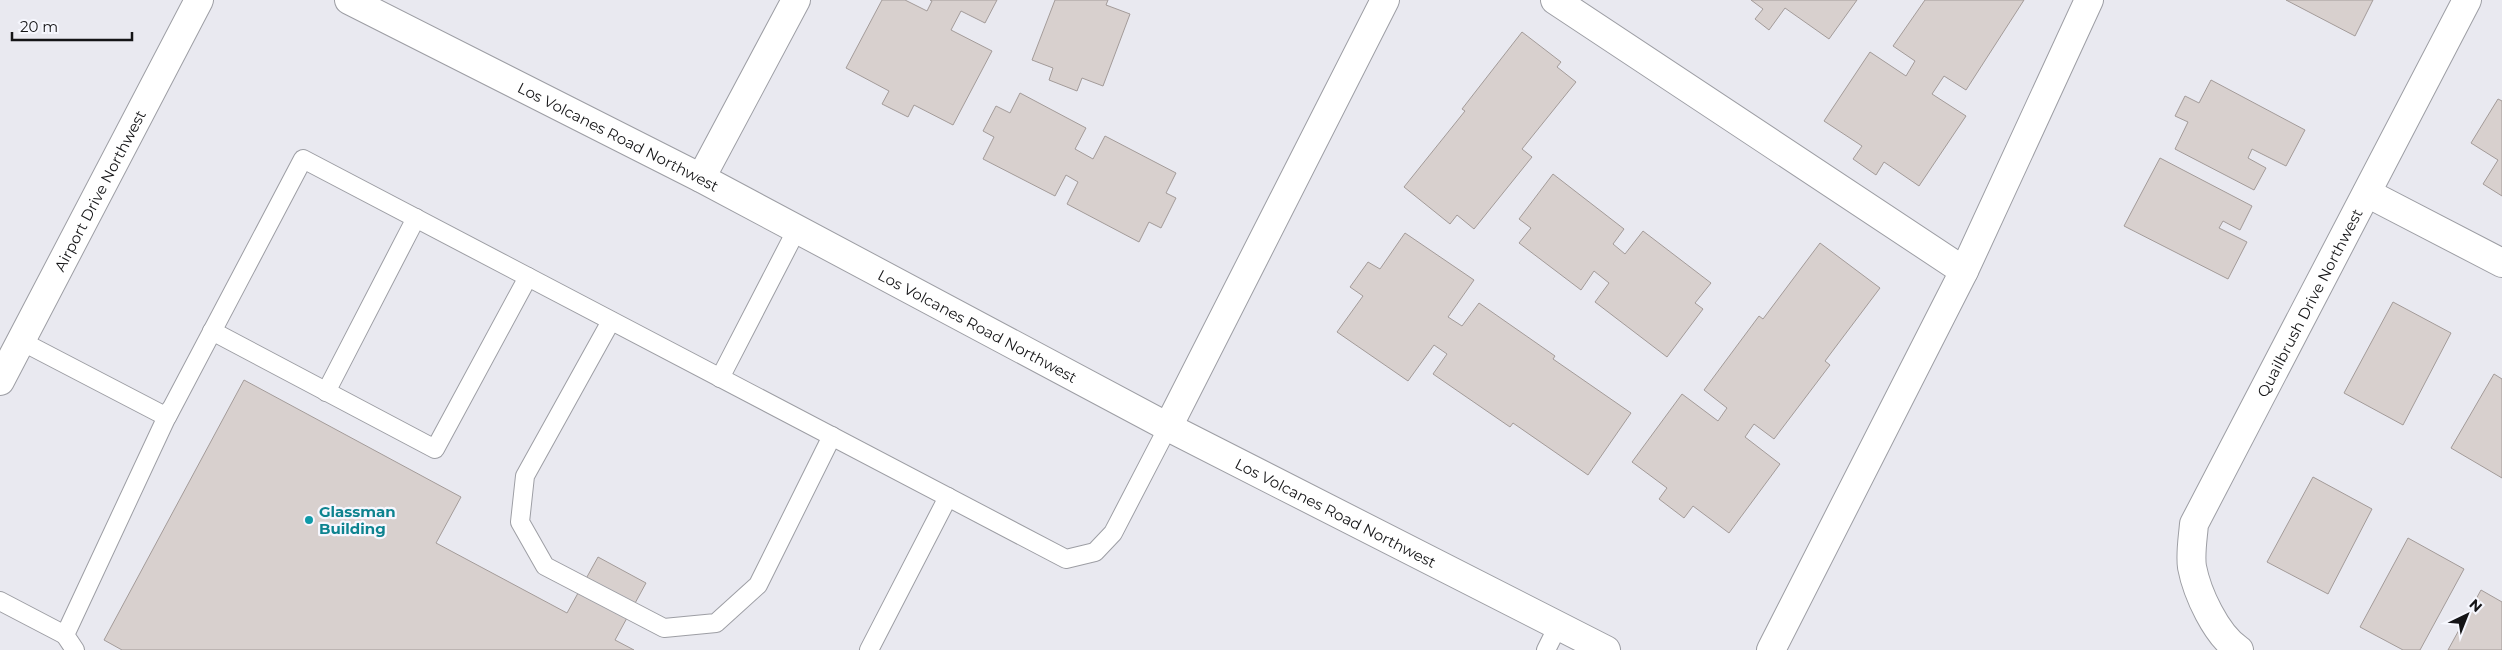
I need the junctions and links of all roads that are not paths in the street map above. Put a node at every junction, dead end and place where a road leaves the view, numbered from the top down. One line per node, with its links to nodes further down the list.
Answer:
1 (199, 0): 17 (street, Airport Drive Northwest)
2 (349, 0): 8 (street, Los Volcanes Road Northwest)
3 (796, 0): 8 (street)
4 (1385, 0): 22 (street)
5 (1555, 0): 13 (street)
6 (2089, 0): 13 (street)
7 (2467, 0): 9 (street, Quailbrush Drive Northwest)
8 (701, 178): 11 (street, Los Volcanes Road Northwest)
9 (2367, 193): 12 (street); 32 (street, Quailbrush Drive Northwest)
10 (416, 218): 14 (lane); 16 (lane); 20 (lane)
11 (797, 229): 18 (lane); 22 (street, Los Volcanes Road Northwest)
12 (2502, 263)
13 (1964, 271): 31 (street)
14 (528, 277): 15 (lane); 20 (lane)
15 (611, 321): 18 (lane); 23 (lane)
16 (212, 331): 20 (lane); 21 (lane)
17 (21, 341): 19 (street, Airport Drive Northwest); 21 (lane)
18 (720, 378): 23 (lane)
19 (0, 381)
20 (326, 392)
21 (170, 410): 27 (lane)
22 (1168, 426): 24 (lane); 26 (street, Los Volcanes Road Northwest)
23 (832, 436): 24 (lane)
24 (948, 497): 28 (lane)
25 (0, 601): 27 (lane)
26 (1558, 626): 29 (lane); 30 (street, Los Volcanes Road Northwest)
27 (70, 643)
28 (869, 650)
29 (1546, 650)
30 (1606, 650)
31 (1771, 650)
32 (2239, 650)

